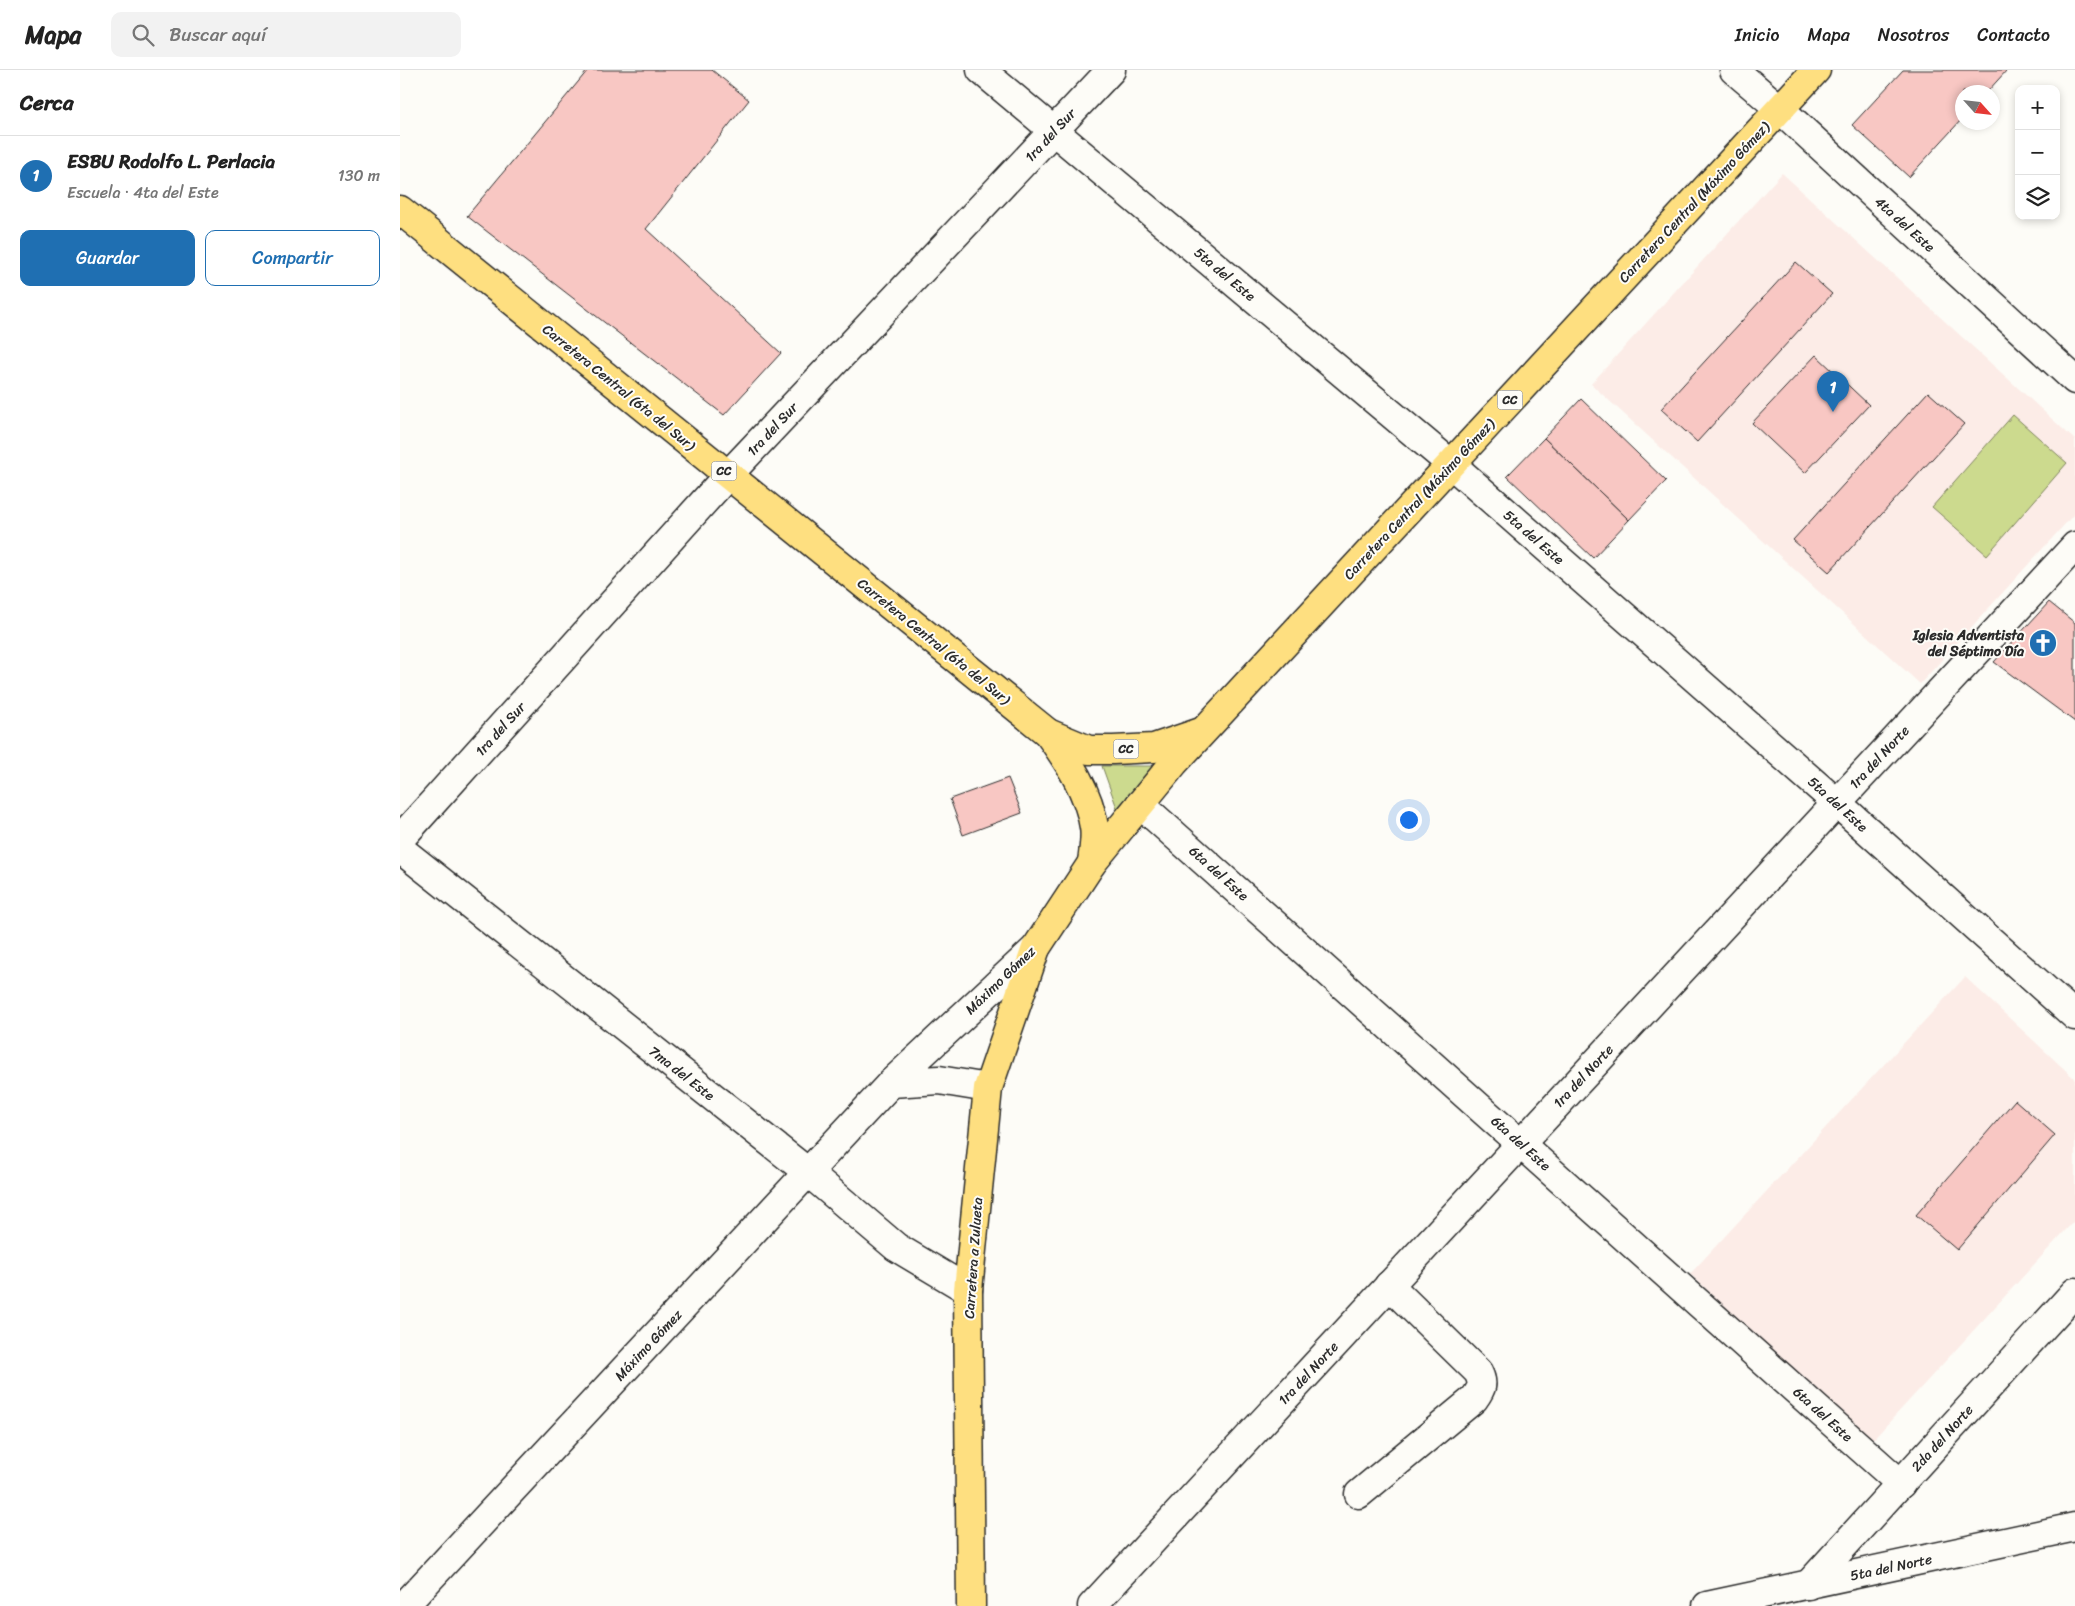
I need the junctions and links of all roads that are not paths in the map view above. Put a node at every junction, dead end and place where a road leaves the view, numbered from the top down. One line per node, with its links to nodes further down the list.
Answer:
1 (981, 70): 6 (street, 5ta del Este)
2 (1111, 70): 6 (street, 1ra del Sur)
3 (1734, 70): 5 (street, 4ta del Este)
4 (1816, 70): 5 (main road, Carretera Central (Máximo Gómez) / CC)
5 (1780, 109): 8 (street, 4ta del Este); 9 (main road, Carretera Central (Máximo Gómez) / CC)
6 (1054, 131): 9 (street, 5ta del Este); 10 (street, 1ra del Sur)
7 (400, 210): 10 (main road, Carretera Central (6ta del Sur) / CC)
8 (2075, 380)
9 (1451, 464): 12 (main road, Carretera Central (Máximo Gómez) / CC); 14 (street, 5ta del Este)
10 (728, 475): 13 (main road, Carretera Central (6ta del Sur) / CC); 16 (street, 1ra del Sur)
11 (2075, 546): 14 (street, 1ra del Norte)
12 (1205, 730): 13 (main road, CC); 15 (main road, CC)
13 (1048, 733): 18 (main road, Máximo Gómez)
14 (1837, 803): 20 (street, 5ta del Este); 23 (street, 1ra del Norte)
15 (1140, 804): 18 (main road, Máximo Gómez / CC); 23 (street, 6ta del Este)
16 (400, 839)
17 (400, 849): 24 (street, 7ma del Este)
18 (1092, 863): 19 (main road, Máximo Gómez)
19 (1036, 948): 21 (street, Máximo Gómez); 22 (main road, Carretera a Zulueta)
20 (2075, 1016)
21 (891, 1083): 22 (street); 24 (street, Máximo Gómez)
22 (988, 1088): 26 (main road, Carretera a Zulueta)
23 (1522, 1143): 25 (street, 1ra del Norte); 28 (street, 6ta del Este)
24 (809, 1173): 26 (street, 7ma del Este); 32 (street, Máximo Gómez)
25 (1389, 1285): 29 (street); 34 (street, 1ra del Norte)
26 (968, 1290): 33 (main road, Carretera a Zulueta)
27 (2075, 1292): 28 (street, 2da del Norte)
28 (1901, 1484): 31 (street, 2da del Norte)
29 (1359, 1494)
30 (2075, 1528): 31 (street, 5ta del Norte)
31 (1808, 1584): 35 (street, 5ta del Norte)
32 (404, 1606)
33 (971, 1606)
34 (1092, 1606)
35 (1707, 1606)

